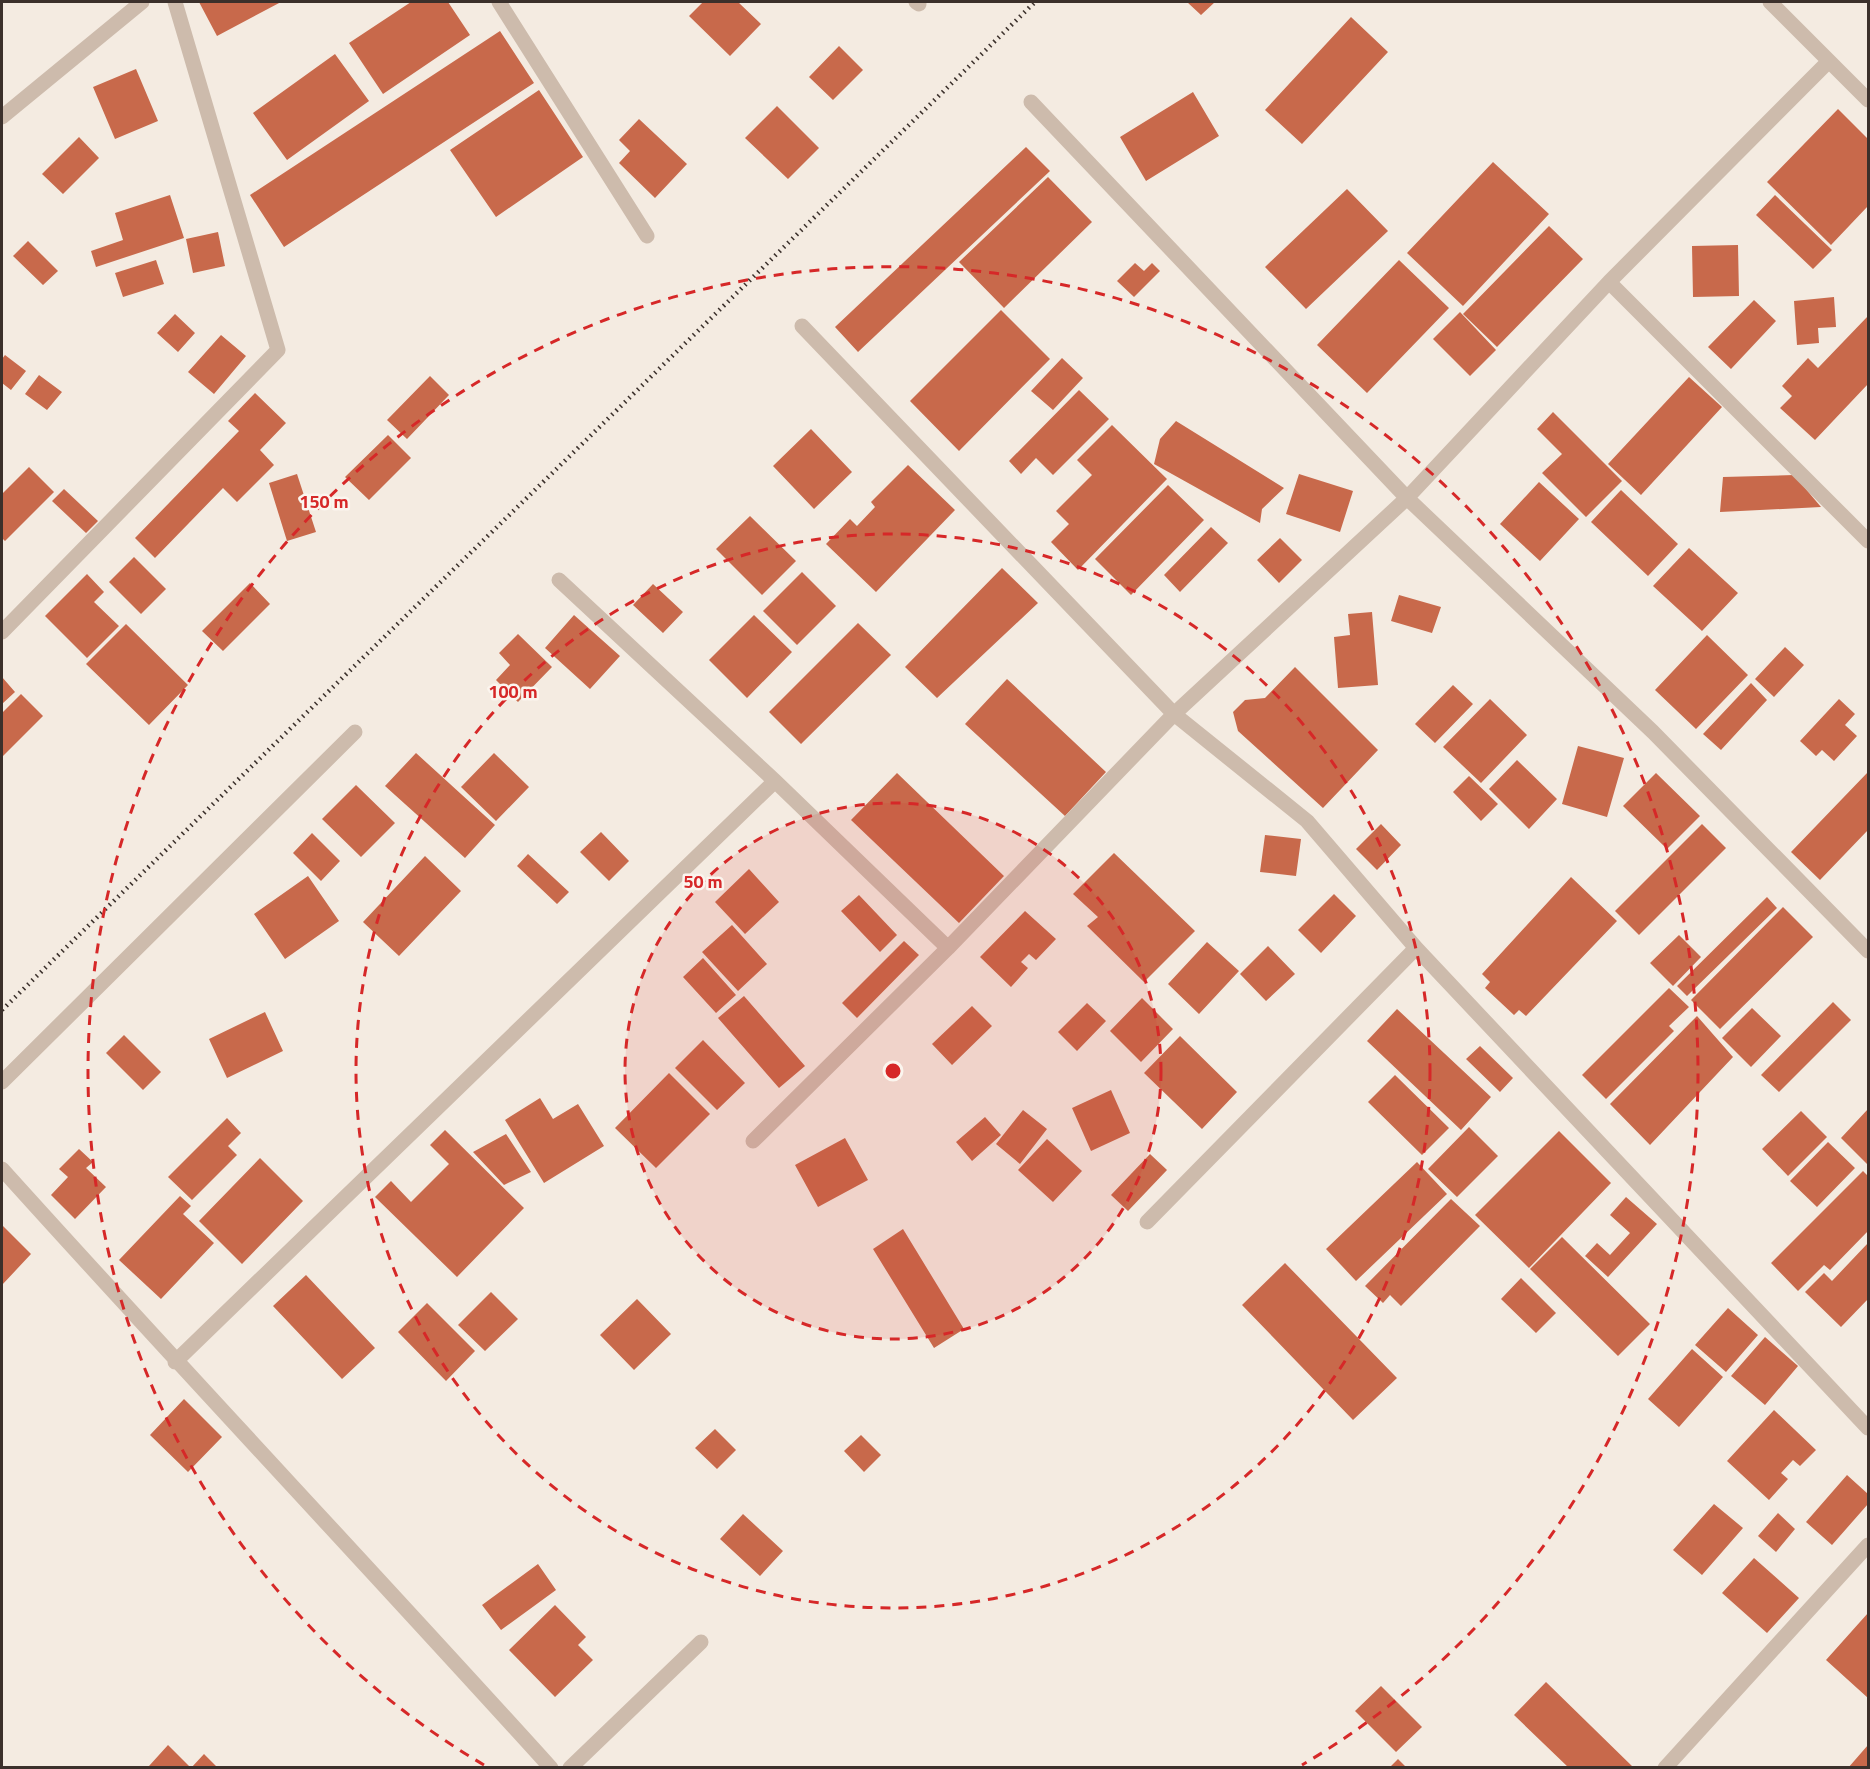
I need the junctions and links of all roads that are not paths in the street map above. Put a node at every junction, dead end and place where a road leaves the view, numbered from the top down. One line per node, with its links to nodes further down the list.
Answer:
1 (142, 2): 8 (street)
2 (175, 2): 15 (street)
3 (499, 2): 9 (street)
4 (1770, 2): 5 (street)
5 (1828, 62): 6 (street); 10 (street)
6 (1869, 100)
7 (1031, 102): 12 (street)
8 (2, 117)
9 (647, 236)
10 (1609, 282): 12 (street); 13 (street)
11 (802, 326): 16 (street)
12 (1407, 498): 16 (street); 21 (street)
13 (1869, 541)
14 (559, 580): 18 (street)
15 (2, 632)
16 (1174, 714): 19 (street); 20 (street)
17 (355, 732): 22 (street)
18 (775, 781): 19 (street); 26 (street)
19 (948, 948): 23 (street)
20 (1416, 948): 25 (street); 27 (street)
21 (1869, 951)
22 (2, 1082)
23 (753, 1142)
24 (2, 1169): 26 (street)
25 (1147, 1222)
26 (175, 1362): 30 (street)
27 (1869, 1428)
28 (1869, 1545): 32 (street)
29 (701, 1642): 31 (street)
30 (551, 1767)
31 (570, 1767)
32 (1665, 1767)

